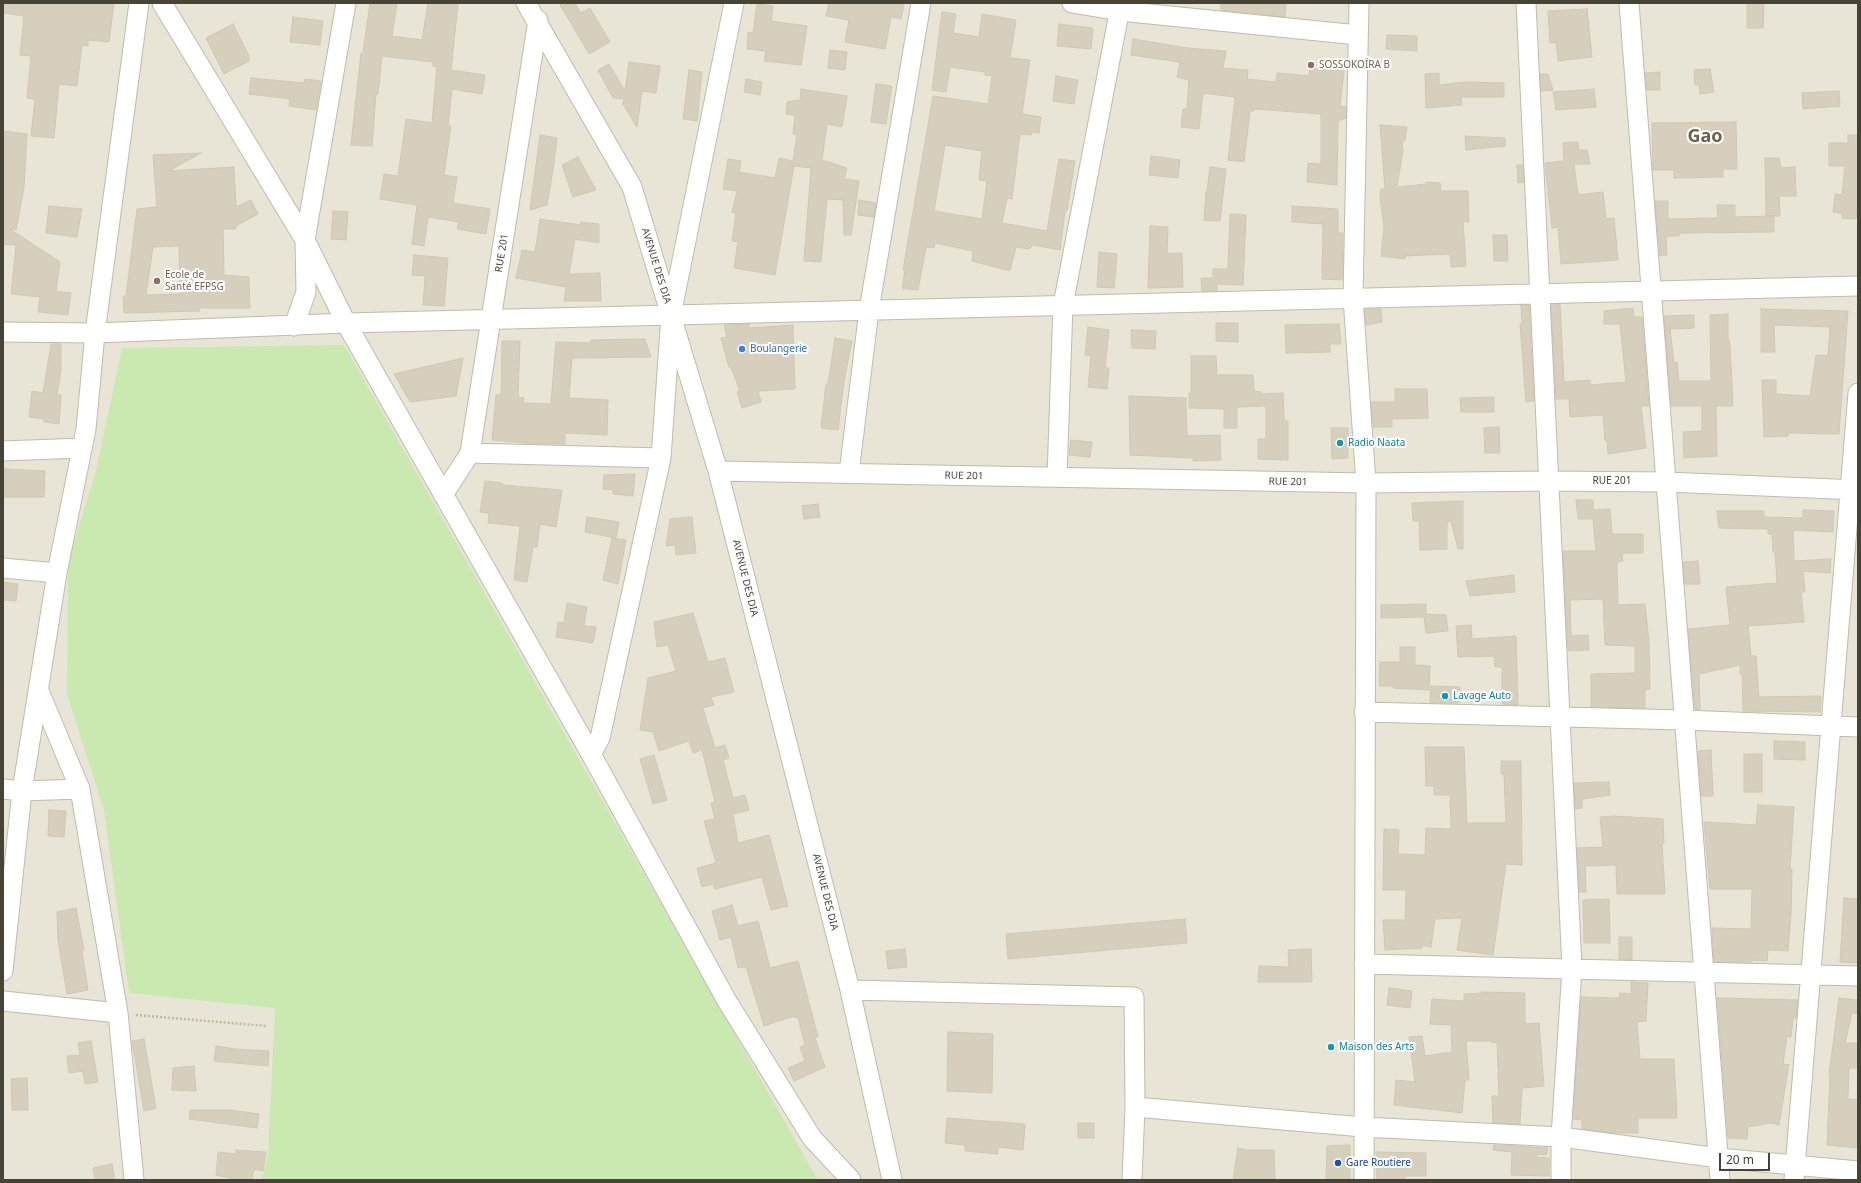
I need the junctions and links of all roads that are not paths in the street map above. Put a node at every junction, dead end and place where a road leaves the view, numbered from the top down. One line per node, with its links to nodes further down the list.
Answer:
1 (139, 3): 27 (street)
2 (162, 3): 15 (street)
3 (346, 3): 15 (street)
4 (526, 3): 13 (street, AVENUE DES DIA)
5 (540, 3): 13 (street, RUE 201)
6 (734, 3): 22 (street)
7 (921, 3): 21 (street)
8 (1072, 3): 12 (street)
9 (1358, 3): 14 (street)
10 (1526, 3): 18 (street)
11 (1629, 3): 17 (street)
12 (1120, 7): 14 (street); 20 (street)
13 (537, 24): 22 (street, AVENUE DES DIA); 23 (street, RUE 201)
14 (1358, 35): 19 (street)
15 (305, 240): 24 (street); 25 (street)
16 (1858, 286): 17 (street)
17 (1652, 292): 18 (street); 37 (street)
18 (1539, 295): 19 (street); 36 (street)
19 (1353, 298): 20 (street); 38 (street)
20 (1063, 305): 21 (street); 35 (street)
21 (869, 310): 22 (street); 34 (street)
22 (671, 315): 23 (street); 32 (street); 33 (street, AVENUE DES DIA)
23 (491, 319): 24 (street); 31 (street, RUE 201)
24 (346, 323): 25 (street); 40 (street)
25 (294, 326): 27 (street)
26 (3, 332): 27 (street)
27 (94, 334): 29 (street)
28 (1858, 393): 39 (street)
29 (82, 448): 30 (street); 42 (street)
30 (3, 451)
31 (470, 453): 32 (street); 40 (street, RUE 201)
32 (661, 458): 49 (street)
33 (718, 471): 34 (street, RUE 201); 59 (street, AVENUE DES DIA)
34 (849, 473): 35 (street, RUE 201)
35 (1057, 477): 38 (street, RUE 201)
36 (1548, 481): 37 (street, RUE 201); 38 (street, RUE 201); 45 (street)
37 (1666, 482): 39 (street, RUE 201); 46 (street)
38 (1366, 483): 44 (street)
39 (1854, 490): 47 (street)
40 (443, 495): 49 (street)
41 (3, 568): 42 (street)
42 (57, 573): 43 (street)
43 (39, 691): 51 (street); 52 (street)
44 (1364, 712): 45 (street); 53 (street)
45 (1560, 717): 46 (street); 54 (street)
46 (1685, 720): 47 (street); 56 (street)
47 (1831, 726): 48 (street); 57 (street)
48 (1858, 727)
49 (590, 754): 69 (street)
50 (3, 789): 52 (street)
51 (80, 789): 52 (street); 61 (street)
52 (22, 791): 55 (street)
53 (1364, 964): 54 (street); 63 (street)
54 (1572, 968): 56 (street); 64 (street)
55 (3, 971)
56 (1704, 971): 57 (street); 65 (street)
57 (1810, 976): 58 (street); 67 (street)
58 (1858, 976)
59 (850, 990): 62 (street); 70 (street, AVENUE DES DIA)
60 (3, 1002): 61 (street)
61 (118, 1013): 68 (street)
62 (1135, 1107): 63 (street); 71 (street)
63 (1363, 1127): 64 (street); 72 (street)
64 (1561, 1137): 65 (street); 73 (street)
65 (1719, 1158): 67 (street); 74 (street)
66 (1858, 1170): 67 (street)
67 (1794, 1172)
68 (134, 1180)
69 (851, 1180)
70 (892, 1180)
71 (1132, 1180)
72 (1364, 1180)
73 (1561, 1180)
74 (1720, 1180)

